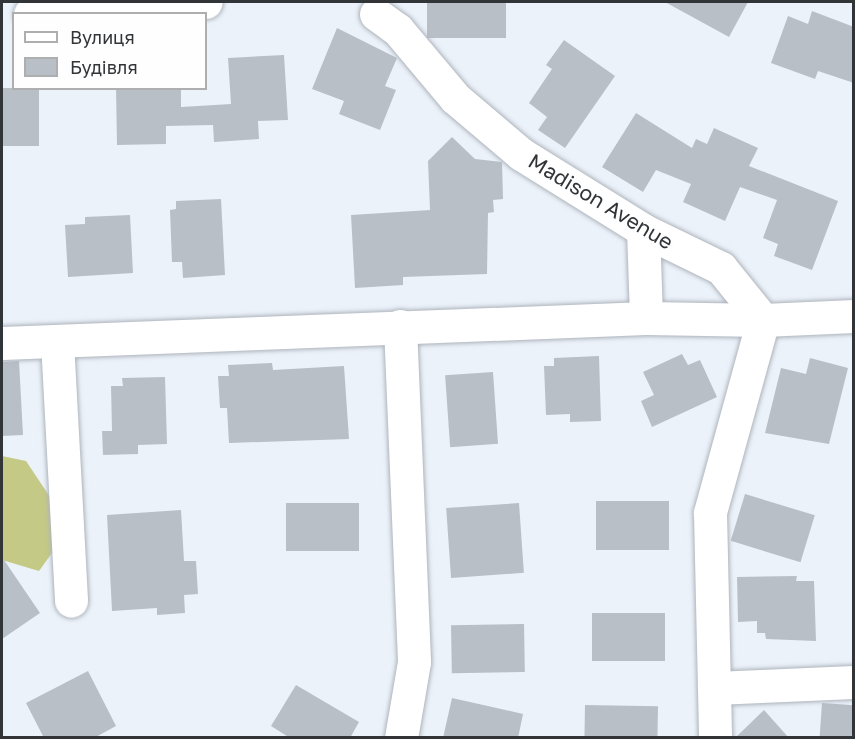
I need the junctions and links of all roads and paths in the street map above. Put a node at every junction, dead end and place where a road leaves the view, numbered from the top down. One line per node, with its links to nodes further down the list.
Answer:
1 (206, 2): 3 (street)
2 (373, 6): 4 (street, Madison Avenue)
3 (59, 12)
4 (643, 231): 6 (street); 7 (street, Madison Avenue)
5 (854, 316): 7 (street)
6 (646, 318): 7 (street); 8 (street)
7 (763, 320): 13 (street)
8 (400, 326): 9 (street); 14 (street)
9 (57, 341): 10 (street); 11 (street)
10 (2, 343)
11 (71, 602)
12 (854, 682): 13 (street)
13 (714, 688): 15 (street)
14 (401, 738)
15 (715, 738)

